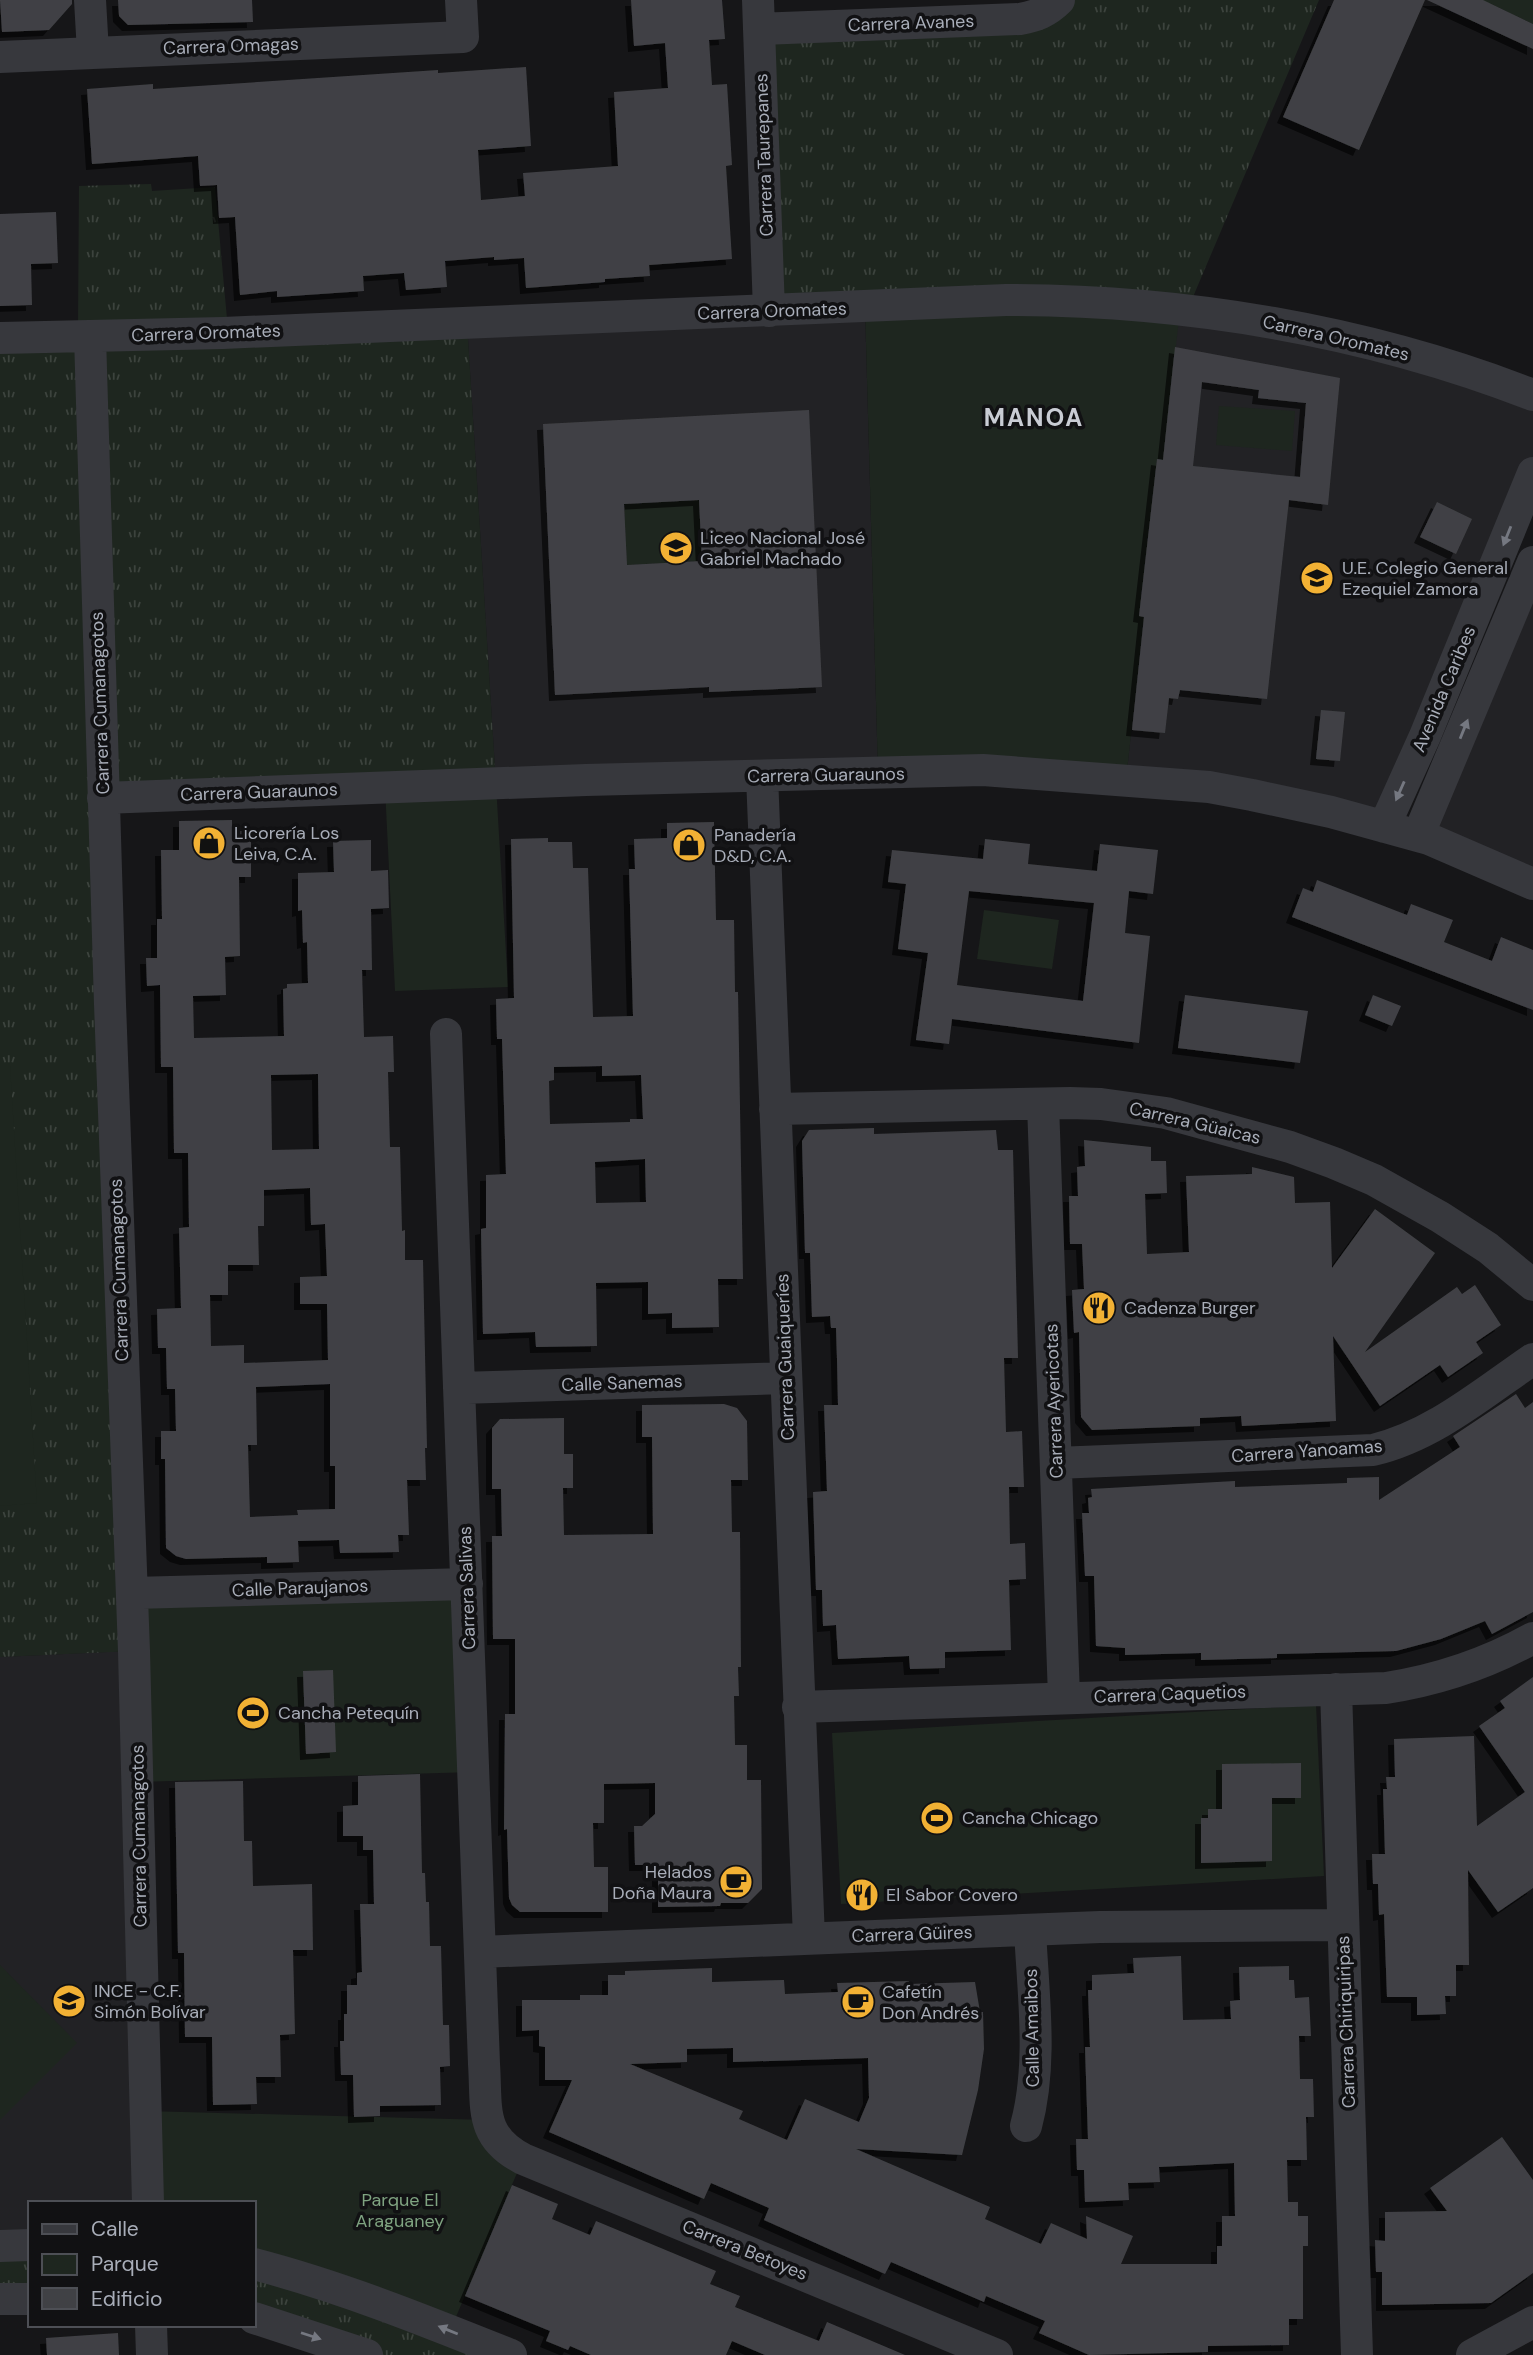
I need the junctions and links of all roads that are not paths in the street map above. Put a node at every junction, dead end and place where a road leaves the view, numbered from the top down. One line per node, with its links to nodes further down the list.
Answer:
1 (90, 0): 5 (street)
2 (461, 0): 5 (street, Carrera Omagas)
3 (1058, 0): 4 (street, Carrera Avanes)
4 (759, 14): 7 (street, Carrera Taurepanes)
5 (93, 52): 6 (street, Carrera Omagas)
6 (0, 57)
7 (769, 311): 8 (street, Carrera Oromates); 10 (street, Carrera Oromates)
8 (90, 337): 9 (street, Carrera Oromates); 14 (street, Carrera Cumanagotos)
9 (0, 338)
10 (1533, 395)
11 (1533, 473): 15 (street, Avenida Caribes, one-way to 15)
12 (1533, 562): 16 (street, Avenida Caribes, one-way to 12)
13 (762, 776): 14 (street, Carrera Guaraunos); 15 (street, Carrera Guaraunos); 20 (street, Carrera Guaiqueríes)
14 (103, 798): 27 (street, Carrera Cumanagotos)
15 (1384, 827): 16 (street, Carrera Guaraunos)
16 (1418, 836): 17 (street, Carrera Guaraunos)
17 (1533, 884)
18 (446, 1034): 24 (street, Carrera Salivas)
19 (1043, 1104): 20 (street, Carrera Güaicas); 21 (street, Carrera Güaicas); 25 (street, Carrera Ayericotas)
20 (775, 1109): 23 (street, Carrera Guaiqueríes)
21 (1533, 1285)
22 (1533, 1359): 25 (street, Carrera Yanoamas)
23 (786, 1378): 24 (street, Calle Sanemas); 31 (street, Carrera Guaiqueríes)
24 (459, 1388): 26 (street, Carrera Salivas)
25 (1056, 1463): 30 (street, Carrera Ayericotas)
26 (467, 1584): 27 (street, Calle Paraujanos); 35 (street, Carrera Salivas)
27 (133, 1593): 38 (street, Carrera Cumanagotos)
28 (1533, 1638): 29 (street, Carrera Caquetios)
29 (1336, 1689): 30 (street, Carrera Caquetios); 32 (street, Carrera Chiriquiripas)
30 (1065, 1697): 31 (street, Carrera Caquetios)
31 (798, 1707): 34 (street, Carrera Guaiqueríes)
32 (1343, 1925): 33 (street, Carrera Güires); 51 (street, Carrera Chiriquiripas)
33 (1030, 1930): 34 (street, Carrera Güires); 36 (street, Calle Amaibos)
34 (809, 1938): 35 (street, Carrera Güires)
35 (480, 1952): 37 (street, Carrera Salivas)
36 (1026, 2126)
37 (496, 2140): 50 (street, Carrera Betoyes)
38 (148, 2201)
39 (28, 2245): 40 (street)
40 (0, 2246)
41 (256, 2264): 49 (street, one-way to 41)
42 (28, 2298): 43 (street)
43 (0, 2300)
44 (256, 2320): 48 (street, one-way to 48)
45 (1533, 2322): 52 (street)
46 (151, 2327): 47 (street)
47 (152, 2355)
48 (367, 2355)
49 (511, 2355)
50 (998, 2355)
51 (1357, 2355)
52 (1472, 2355)

